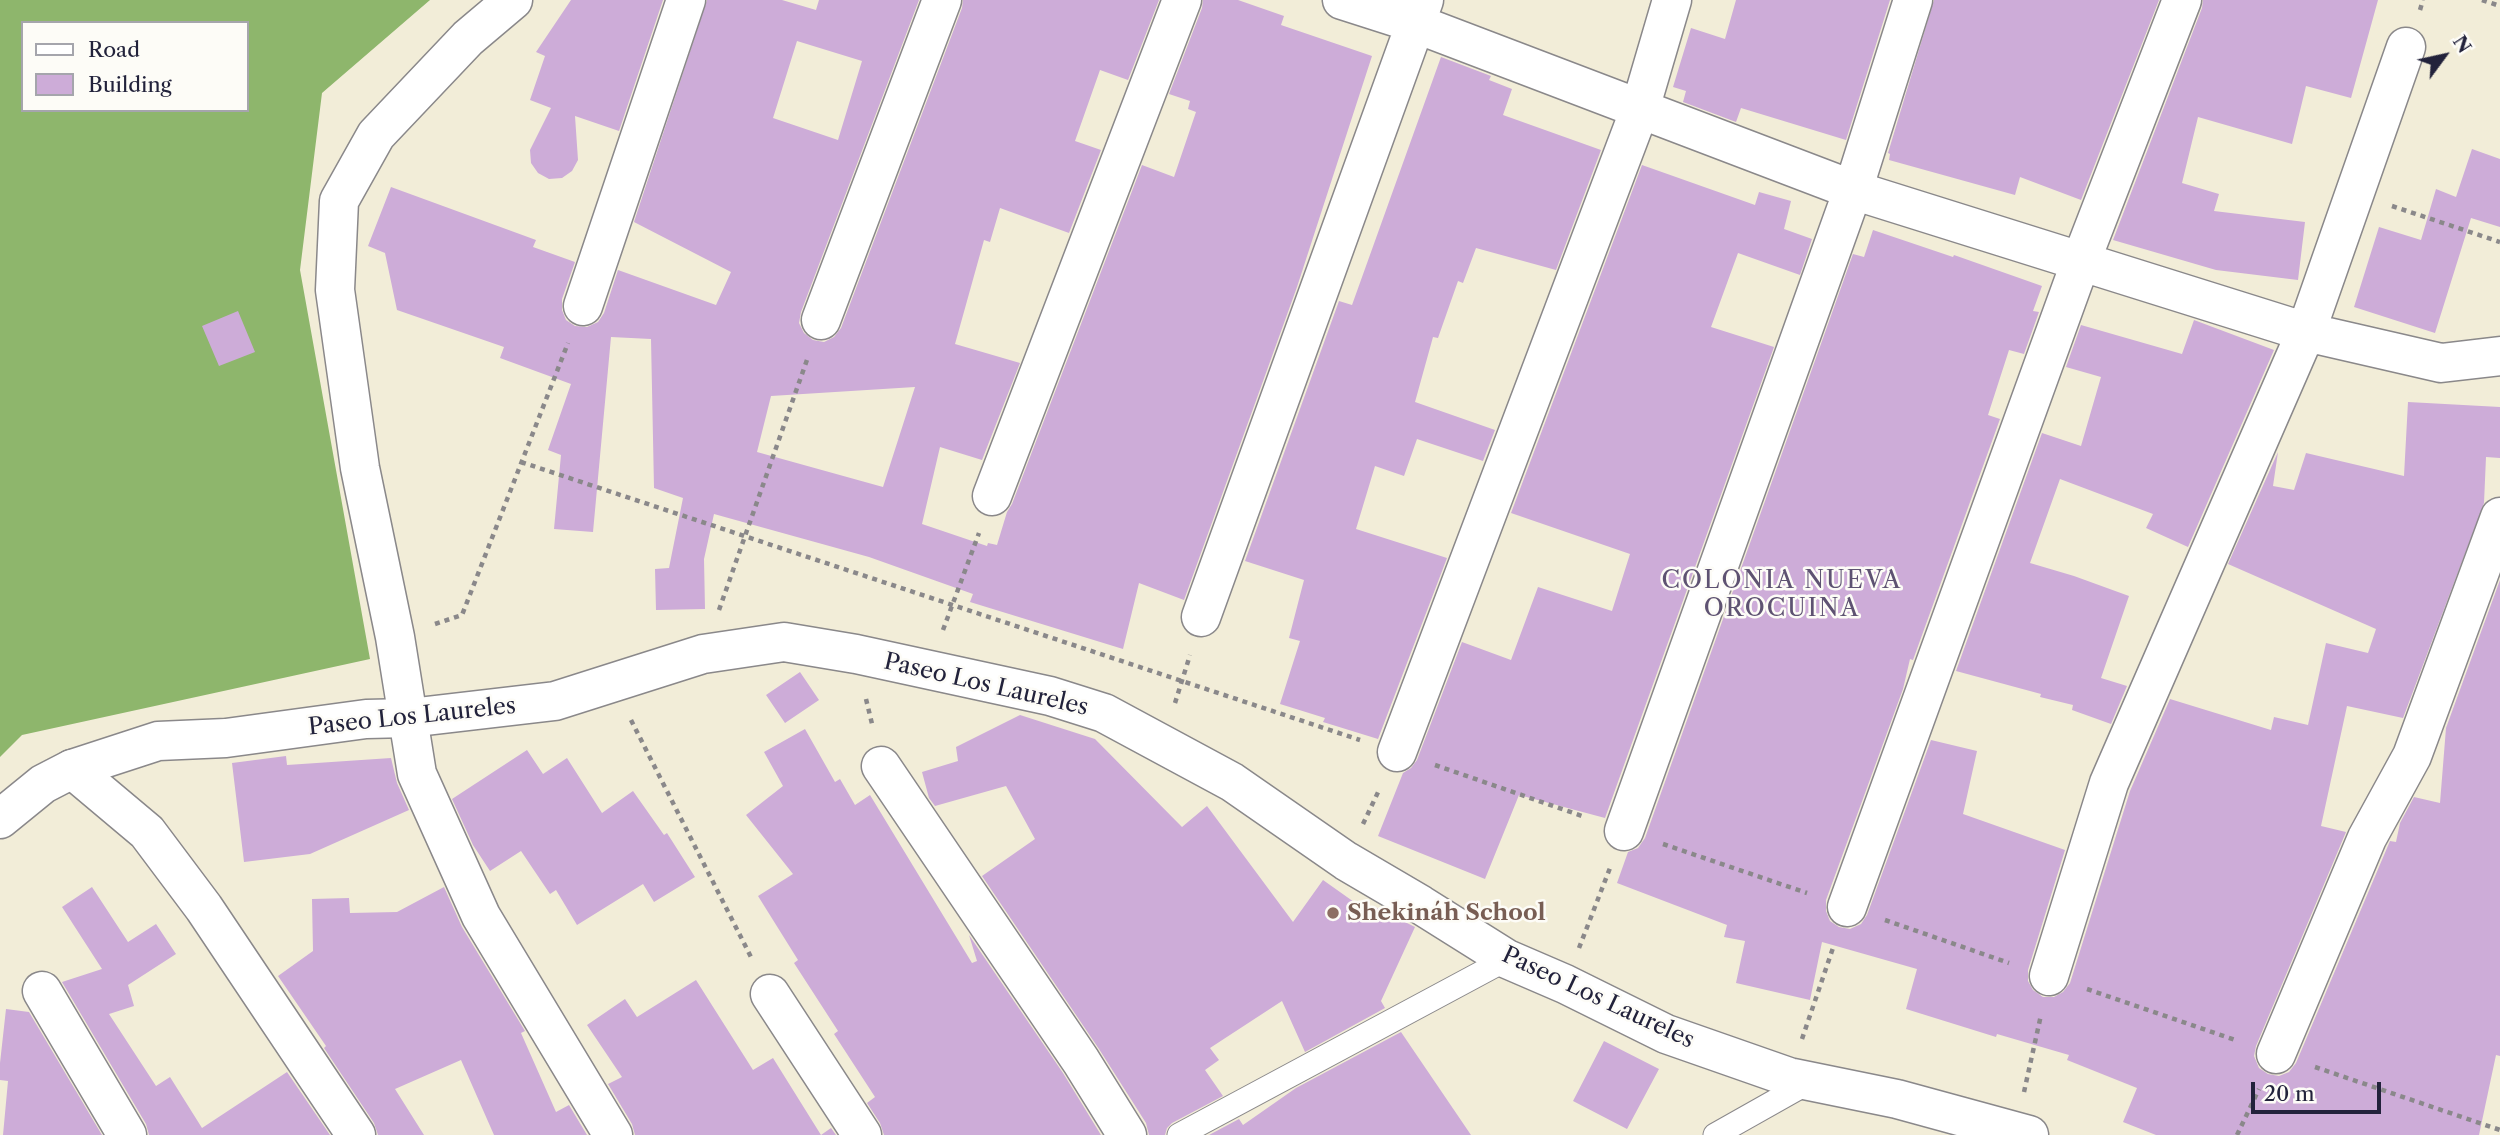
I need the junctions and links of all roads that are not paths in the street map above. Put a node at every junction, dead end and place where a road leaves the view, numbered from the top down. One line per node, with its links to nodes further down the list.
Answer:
1 (513, 0): 21 (street)
2 (686, 0): 14 (street)
3 (942, 0): 15 (street)
4 (1182, 0): 18 (street)
5 (1342, 0): 9 (street)
6 (1672, 0): 11 (street)
7 (1913, 0): 12 (street)
8 (2182, 0): 13 (street)
9 (1420, 12): 11 (street); 20 (street)
10 (2406, 47): 16 (street)
11 (1640, 109): 12 (street); 22 (street)
12 (1853, 190): 13 (street); 26 (street)
13 (2081, 261): 16 (street); 27 (street)
14 (583, 306)
15 (821, 320)
16 (2306, 332): 17 (street); 29 (street)
17 (2500, 356)
18 (992, 496)
19 (2500, 517): 32 (street)
20 (1201, 617)
21 (409, 718): 24 (street, Paseo Los Laureles); 28 (street, Paseo Los Laureles); 37 (street)
22 (1397, 752)
23 (881, 766): 39 (street)
24 (72, 769): 25 (street, Paseo Los Laureles); 36 (street)
25 (0, 819)
26 (1624, 831)
27 (1847, 907)
28 (1507, 959): 33 (street, Paseo Los Laureles); 40 (lane)
29 (2049, 976)
30 (42, 991): 35 (street)
31 (770, 994): 38 (street)
32 (2276, 1054)
33 (1799, 1079): 34 (street, Paseo Los Laureles); 41 (lane)
34 (2019, 1133)
35 (127, 1135)
36 (356, 1135)
37 (613, 1135)
38 (862, 1135)
39 (1127, 1135)
40 (1179, 1135)
41 (1715, 1135)

